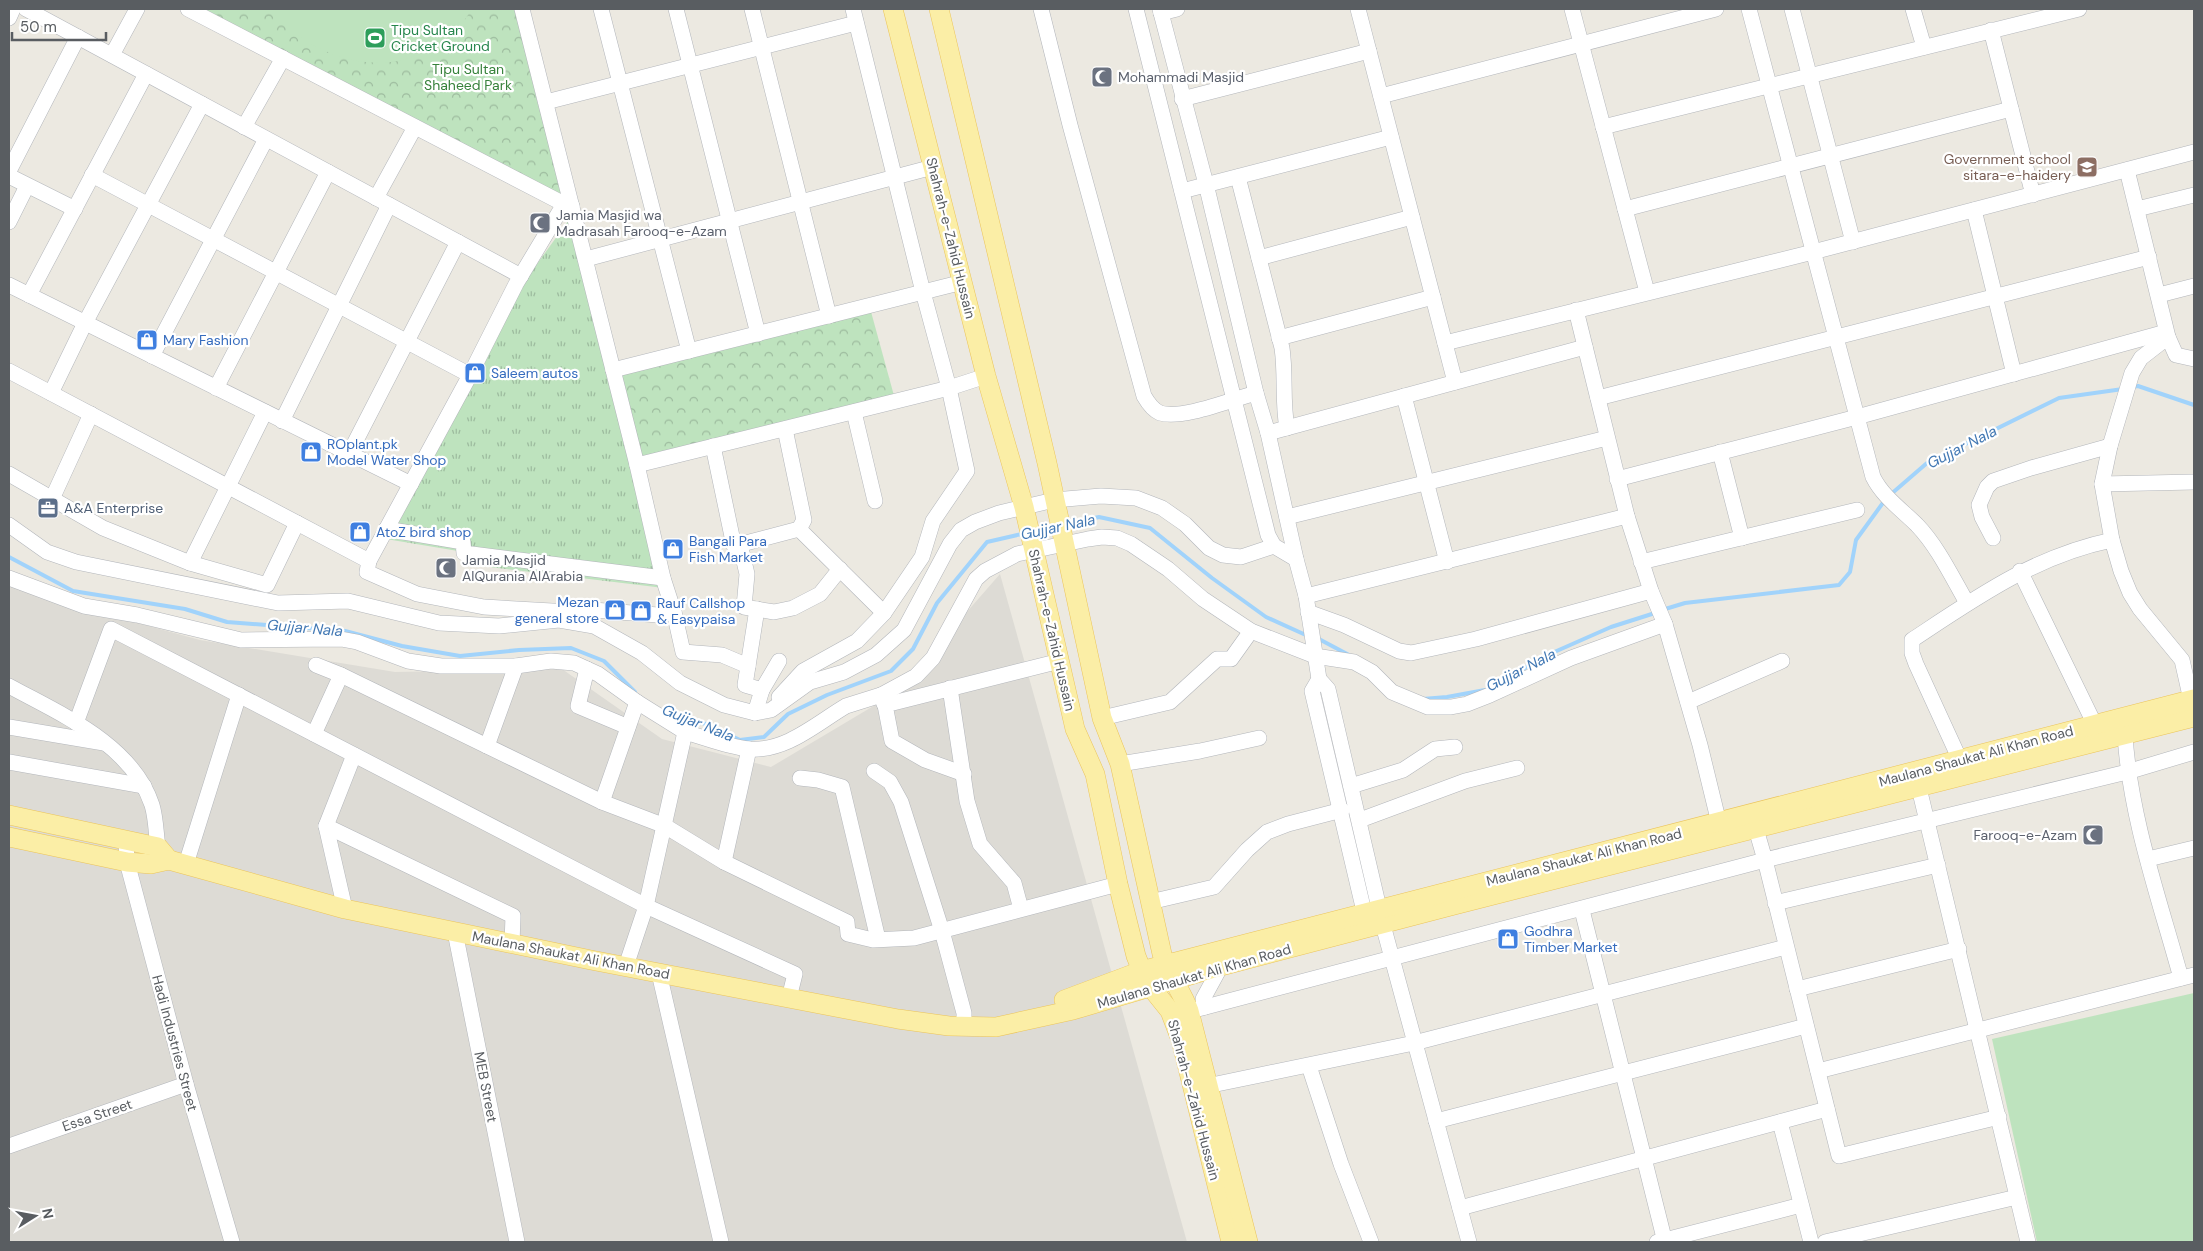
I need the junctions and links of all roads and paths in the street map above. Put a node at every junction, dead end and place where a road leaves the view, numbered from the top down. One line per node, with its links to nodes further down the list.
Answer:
1 (14, 9): 23 (street)
2 (26, 9): 25 (street)
3 (137, 9): 30 (street)
4 (522, 9): 39 (street)
5 (601, 9): 35 (street)
6 (676, 9): 32 (street)
7 (752, 9): 28 (street)
8 (893, 9): 50 (main road, Shahrah-e-Zahid Hussain)
9 (939, 9): 143 (main road, Shahrah-e-Zahid Hussain)
10 (1041, 9): 119 (street)
11 (1136, 9): 60 (street)
12 (1177, 9): 21 (street)
13 (1358, 9): 29 (street)
14 (1572, 9): 26 (street)
15 (1716, 9): 26 (street)
16 (1749, 9): 36 (street)
17 (1792, 9): 34 (street)
18 (1913, 9): 27 (street)
19 (2079, 9): 24 (street)
20 (192, 10): 31 (street)
21 (1161, 11): 38 (street)
22 (854, 16): 28 (street); 57 (street)
23 (9, 18)
24 (1991, 30): 27 (street); 41 (street)
25 (78, 37): 30 (street); 52 (street)
26 (1582, 44): 37 (street); 44 (street)
27 (1924, 46): 34 (street)
28 (762, 47): 32 (street); 64 (street)
29 (1369, 51): 37 (street); 38 (street)
30 (112, 55): 33 (street)
31 (283, 58): 42 (street); 43 (street)
32 (690, 65): 35 (street); 72 (street)
33 (146, 74): 40 (street); 54 (street)
34 (1809, 75): 36 (street); 48 (street)
35 (620, 83): 39 (street); 75 (street)
36 (1769, 84): 44 (street); 49 (street)
37 (1381, 96): 45 (street)
38 (1182, 99): 58 (street)
39 (546, 102): 66 (street)
40 (202, 104): 42 (street); 65 (street)
41 (2011, 109): 48 (street); 61 (street)
42 (244, 127): 46 (street)
43 (415, 127): 63 (street); 66 (street)
44 (1603, 127): 68 (street)
45 (1391, 137): 56 (street); 71 (street)
46 (266, 139): 53 (street); 74 (street)
47 (2194, 152): 51 (street)
48 (1830, 156): 49 (street); 77 (street)
49 (1791, 166): 68 (street); 78 (street)
50 (933, 168): 57 (street); 84 (main road, Shahrah-e-Zahid Hussain)
51 (2127, 170): 61 (street); 69 (street)
52 (9, 171)
53 (328, 172): 63 (street); 82 (street)
54 (92, 175): 65 (street); 67 (street)
55 (9, 176): 59 (street)
56 (1238, 177): 58 (street); 80 (street)
57 (894, 178): 64 (street); 87 (street)
58 (1206, 184): 60 (street); 116 (street)
59 (27, 186): 67 (street); 73 (street)
60 (1182, 191): 119 (street)
61 (2033, 195): 70 (street)
62 (2194, 195): 69 (street)
63 (382, 202): 76 (street); 93 (street)
64 (800, 202): 72 (street); 95 (street)
65 (148, 205): 74 (street); 96 (street)
66 (568, 205): 81 (street); 83 (street)
67 (75, 209): 89 (street)
68 (1625, 209): 88 (street)
69 (2137, 209): 79 (street)
70 (1974, 210): 77 (street); 92 (street)
71 (1412, 218): 80 (street); 91 (street)
72 (730, 221): 75 (street); 97 (street)
73 (9, 222)
74 (214, 239): 82 (street); 105 (street)
75 (660, 239): 81 (street); 104 (street)
76 (458, 242): 83 (street); 101 (street)
77 (1852, 242): 78 (street)
78 (1813, 252): 88 (street); 100 (street)
79 (2149, 257): 90 (street); 92 (street)
80 (1259, 258): 99 (street)
81 (586, 259): 107 (street)
82 (276, 272): 93 (street); 113 (street)
83 (521, 276): 110 (street)
84 (963, 282): 87 (street); 111 (main road, Shahrah-e-Zahid Hussain)
85 (9, 285): 89 (street)
86 (2194, 286): 90 (street)
87 (923, 292): 95 (street); 114 (street)
88 (1647, 292): 94 (street)
89 (29, 295): 96 (street)
90 (2158, 295): 98 (street)
91 (1433, 297): 99 (street); 102 (street)
92 (1995, 297): 100 (street); 109 (street)
93 (339, 306): 101 (street); 124 (street)
94 (1576, 310): 102 (street); 103 (street)
95 (829, 316): 97 (street)
96 (85, 323): 105 (street); 115 (street)
97 (758, 334): 104 (street)
98 (2167, 334): 106 (street); 109 (street); 130 (street)
99 (1279, 338): 125 (street)
100 (1836, 338): 118 (street); 123 (street)
101 (407, 342): 110 (street); 132 (street)
102 (1445, 343): 112 (street)
103 (1585, 347): 112 (street); 118 (street)
104 (689, 351): 107 (street)
105 (152, 356): 113 (street)
106 (2194, 358)
107 (613, 370): 133 (street)
108 (9, 371): 115 (street)
109 (2014, 374): 123 (street)
110 (470, 375): 138 (street)
111 (986, 376): 114 (street); 145 (main road, Shahrah-e-Zahid Hussain)
112 (1455, 382): 117 (street)
113 (216, 388): 120 (street)
114 (949, 388): 121 (street); 174 (street)
115 (51, 393): 122 (street)
116 (1256, 393): 119 (street); 127 (street)
117 (1404, 396): 125 (street); 136 (street)
118 (1598, 398): 128 (street)
119 (1235, 399): 158 (street)
120 (265, 412): 124 (street); 140 (street)
121 (854, 412): 126 (street); 142 (street)
122 (91, 414): 140 (street); 141 (street)
123 (1857, 417): 131 (street); 170 (street)
124 (282, 421): 132 (street)
125 (1287, 428): 127 (street)
126 (785, 429): 129 (street); 151 (street)
127 (1268, 433): 147 (street)
128 (1607, 438): 135 (street); 136 (street)
129 (713, 446): 133 (street); 156 (street)
130 (2110, 446): 139 (street); 154 (street)
131 (1720, 452): 135 (street); 153 (street)
132 (348, 454): 138 (street)
133 (637, 465): 167 (street)
134 (9, 474): 141 (street)
135 (1618, 479): 146 (street)
136 (1426, 482): 147 (street); 161 (street)
137 (2194, 482): 139 (street)
138 (410, 484): 150 (street)
139 (2102, 484): 155 (street)
140 (229, 487): 148 (street); 163 (street)
141 (52, 499): 163 (street)
142 (875, 501)
143 (1055, 503): 145 (street); 152 (main road, Shahrah-e-Zahid Hussain); 158 (street)
144 (1857, 510): 153 (street)
145 (1025, 512): 157 (main road, Shahrah-e-Zahid Hussain); 196 (street)
146 (1627, 516): 161 (street); 162 (street)
147 (1287, 517): 159 (street)
148 (297, 523): 160 (street); 163 (street)
149 (9, 524): 196 (street)
150 (386, 529): 160 (street); 167 (street)
151 (799, 529): 156 (street); 164 (street)
152 (1063, 538): 157 (street); 176 (street); 197 (main road, Shahrah-e-Zahid Hussain)
153 (1742, 538): 162 (street)
154 (1993, 538)
155 (2112, 540): 165 (street); 195 (street)
156 (740, 544): 171 (street)
157 (1032, 545): 179 (main road, Shahrah-e-Zahid Hussain); 192 (street)
158 (1274, 546): 159 (street)
159 (1296, 559): 168 (street)
160 (369, 561): 172 (street)
161 (1447, 562): 168 (street)
162 (1641, 562): 169 (street)
163 (190, 563)
164 (840, 569): 171 (street); 174 (street)
165 (2020, 571): 170 (street); 199 (street)
166 (9, 578): 182 (street)
167 (663, 578): 172 (street)
168 (1306, 596): 173 (street)
169 (1653, 596): 173 (street); 175 (street)
170 (1968, 603): 212 (street)
171 (757, 609): 183 (street)
172 (674, 612): 183 (street)
173 (1308, 612): 177 (street)
174 (884, 613): 191 (street)
175 (1664, 620): 177 (street); 194 (street)
176 (1252, 631): 177 (street); 197 (street)
177 (1314, 650): 186 (street)
178 (779, 661): 189 (street)
179 (1060, 661): 188 (street); 241 (main road, Shahrah-e-Zahid Hussain)
180 (1782, 661): 194 (street)
181 (316, 665): 185 (street)
182 (516, 666): 184 (street); 207 (street)
183 (748, 666): 189 (street)
184 (587, 669): 193 (street); 201 (street)
185 (341, 675): 203 (street); 207 (street)
186 (1319, 679): 221 (street); 224 (street)
187 (9, 686): 198 (street)
188 (950, 688): 192 (street); 218 (street)
189 (762, 690): 196 (street)
190 (239, 695): 198 (street); 203 (street); 235 (street)
191 (779, 697)
192 (883, 700): 209 (street); 218 (street)
193 (637, 702): 201 (street); 202 (street)
194 (1688, 702): 228 (street)
195 (2193, 705): 199 (main road, Maulana Shaukat Ali Khan Road); 204 (main road, Maulana Shaukat Ali Khan Road)
196 (755, 713)
197 (1102, 718): 214 (main road, Shahrah-e-Zahid Hussain)
198 (76, 723): 206 (street)
199 (2095, 725): 212 (main road, Maulana Shaukat Ali Khan Road)
200 (9, 727): 206 (street)
201 (628, 727): 223 (street)
202 (686, 732): 209 (street); 230 (street)
203 (314, 734): 211 (street)
204 (2125, 735): 217 (street); 222 (main road, Maulana Shaukat Ali Khan Road)
205 (1259, 738): 214 (street)
206 (108, 744): 220 (street)
207 (487, 746): 223 (street)
208 (1455, 747): 221 (street)
209 (749, 749): 239 (street)
210 (2194, 752): 217 (street)
211 (354, 755): 229 (street); 244 (street)
212 (1960, 760): 228 (main road, Maulana Shaukat Ali Khan Road)
213 (9, 762): 220 (street)
214 (1120, 764): 242 (main road, Shahrah-e-Zahid Hussain)
215 (1517, 768): 226 (street)
216 (874, 771): 249 (street)
217 (2128, 772): 227 (street); 236 (street)
218 (964, 774): 246 (street)
219 (800, 778): 251 (street)
220 (144, 786): 235 (street)
221 (1351, 786): 226 (street)
222 (1919, 788): 227 (street); 231 (main road, Maulana Shaukat Ali Khan Road)
223 (602, 802): 230 (street)
224 (1342, 810): 242 (street); 248 (street)
225 (9, 815): 233 (main road, Maulana Shaukat Ali Khan Road)
226 (1360, 820): 248 (street)
227 (1927, 821): 237 (street); 240 (street)
228 (1719, 823): 248 (main road, Maulana Shaukat Ali Khan Road)
229 (326, 826): 245 (street); 252 (street)
230 (665, 826): 239 (street); 244 (street)
231 (1756, 829): 237 (street); 248 (main road, Maulana Shaukat Ali Khan Road)
232 (9, 837): 238 (main road, Maulana Shaukat Ali Khan Road)
233 (126, 841): 235 (main road, Maulana Shaukat Ali Khan Road); 238 (street, Hadi Industries Street)
234 (2194, 848): 236 (street)
235 (171, 857): 238 (main road, Maulana Shaukat Ali Khan Road); 245 (main road, Maulana Shaukat Ali Khan Road)
236 (2148, 859): 260 (street)
237 (1766, 860): 243 (street); 247 (street)
238 (127, 862): 273 (street, Hadi Industries Street)
239 (724, 862): 251 (street)
240 (1938, 865): 243 (street); 254 (street)
241 (1118, 884): 246 (street); 261 (main road, Shahrah-e-Zahid Hussain)
242 (1150, 902): 258 (main road, Shahrah-e-Zahid Hussain)
243 (1775, 903): 253 (street)
244 (646, 906): 256 (street); 264 (street)
245 (345, 909): 250 (main road, Maulana Shaukat Ali Khan Road)
246 (1021, 909): 249 (street)
247 (1582, 910): 255 (street); 263 (street)
248 (1374, 919): 255 (street); 257 (main road, Maulana Shaukat Ali Khan Road); 258 (main road, Maulana Shaukat Ali Khan Road)
249 (942, 931): 251 (street); 266 (street)
250 (455, 932): 252 (main road, Maulana Shaukat Ali Khan Road); 285 (street, MEB Street)
251 (878, 940)
252 (512, 944): 256 (main road, Maulana Shaukat Ali Khan Road)
253 (1786, 947): 262 (street); 263 (street)
254 (1959, 949): 262 (street); 268 (street)
255 (1393, 959): 265 (street); 269 (street)
256 (626, 966): 259 (main road, Maulana Shaukat Ali Khan Road)
257 (1220, 966): 258 (main road, Maulana Shaukat Ali Khan Road); 265 (street)
258 (1169, 972): 261 (main road, Maulana Shaukat Ali Khan Road); 265 (main road, Shahrah-e-Zahid Hussain)
259 (659, 973): 264 (main road, Maulana Shaukat Ali Khan Road); 286 (street)
260 (2188, 976): 268 (street)
261 (1145, 979): 265 (main road, Shahrah-e-Zahid Hussain); 266 (main road, Maulana Shaukat Ali Khan Road)
262 (1796, 989): 267 (street)
263 (1602, 995): 269 (street); 272 (street)
264 (789, 998): 266 (main road, Maulana Shaukat Ali Khan Road)
265 (1188, 1011): 274 (main road, Shahrah-e-Zahid Hussain); 287 (main road, Shahrah-e-Zahid Hussain)
266 (971, 1026)
267 (1806, 1026): 271 (street); 272 (street)
268 (1978, 1030): 271 (street); 276 (street)
269 (1414, 1043): 270 (street); 277 (street)
270 (1309, 1066): 274 (street); 289 (street)
271 (1818, 1071): 275 (street)
272 (1622, 1073): 277 (street); 280 (street)
273 (186, 1084): 279 (street, Essa Street); 284 (street, Hadi Industries Street)
274 (1207, 1086): 288 (main road, Shahrah-e-Zahid Hussain)
275 (1827, 1109): 276 (street); 278 (street)
276 (1999, 1117): 281 (street)
277 (1436, 1121): 283 (street)
278 (1780, 1122): 280 (street); 282 (street)
279 (9, 1146)
280 (1644, 1159): 283 (street); 291 (street)
281 (2017, 1197): 293 (street); 294 (street)
282 (1802, 1205): 291 (street); 292 (street)
283 (1460, 1208): 290 (street)
284 (232, 1242)
285 (517, 1242)
286 (721, 1242)
287 (1231, 1242)
288 (1248, 1242)
289 (1371, 1242)
290 (1469, 1242)
291 (1662, 1242)
292 (1811, 1242)
293 (1825, 1242)
294 (2028, 1242)

